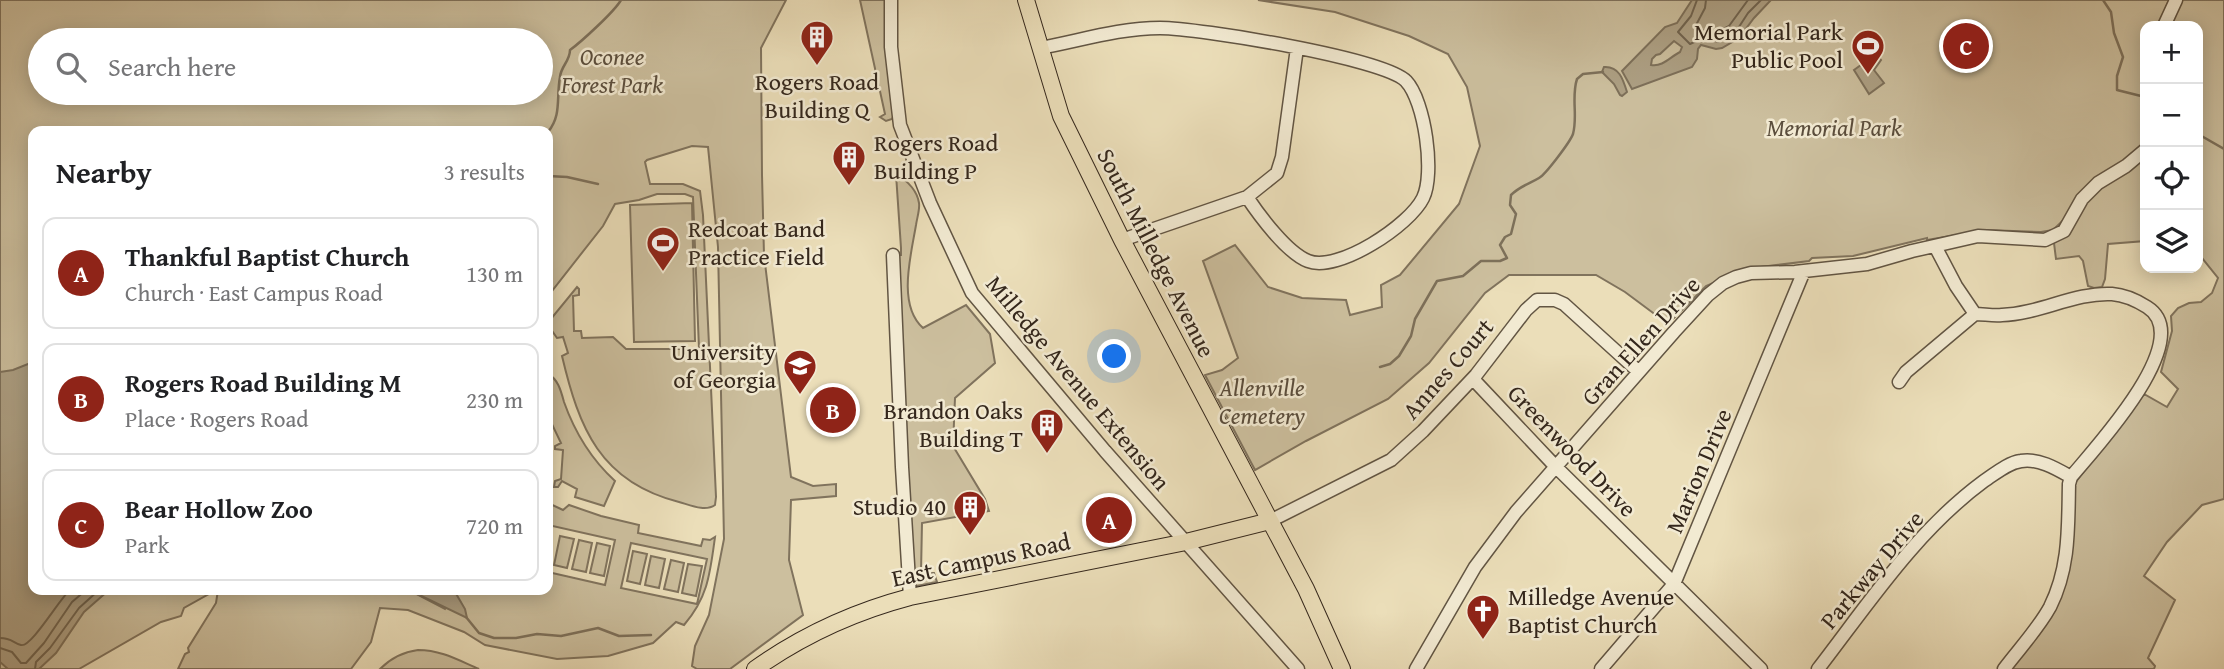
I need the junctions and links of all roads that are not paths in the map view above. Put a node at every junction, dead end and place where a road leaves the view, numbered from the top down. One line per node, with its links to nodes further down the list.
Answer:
1 (891, 0): 20 (street, Milledge Avenue Extension)
2 (1026, 0): 5 (main road, South Milledge Avenue)
3 (2176, 0): 4 (street)
4 (2166, 21)
5 (1040, 48): 6 (street); 9 (main road, South Milledge Avenue)
6 (1297, 48): 8 (street); 8 (street)
7 (2140, 156): 10 (street, Gran Ellen Drive)
8 (1247, 197): 9 (street)
9 (1122, 240): 19 (main road, South Milledge Avenue)
10 (1935, 246): 12 (street, Gran Ellen Drive); 13 (street)
11 (893, 255): 22 (street)
12 (1804, 271): 14 (street, Gran Ellen Drive); 21 (street, Marion Drive)
13 (1975, 314): 16 (street); 18 (street)
14 (1639, 372): 15 (street, Annes Court); 17 (street, Gran Ellen Drive)
15 (1473, 379): 17 (street, Greenwood Drive); 19 (street, Annes Court)
16 (1899, 382)
17 (1556, 467): 21 (street, Greenwood Drive); 26 (street, Gran Ellen Drive)
18 (2071, 477): 29 (street, Parkway Drive); 30 (street)
19 (1270, 521): 20 (main road, East Campus Road); 25 (main road, South Milledge Avenue)
20 (1186, 542): 22 (main road, East Campus Road); 24 (street, Milledge Avenue Extension)
21 (1674, 584): 27 (street, Marion Drive); 28 (street, Greenwood Drive)
22 (910, 597): 23 (main road, East Campus Road)
23 (755, 669)
24 (1298, 669)
25 (1342, 669)
26 (1416, 669)
27 (1601, 669)
28 (1761, 669)
29 (1818, 669)
30 (2004, 669)

